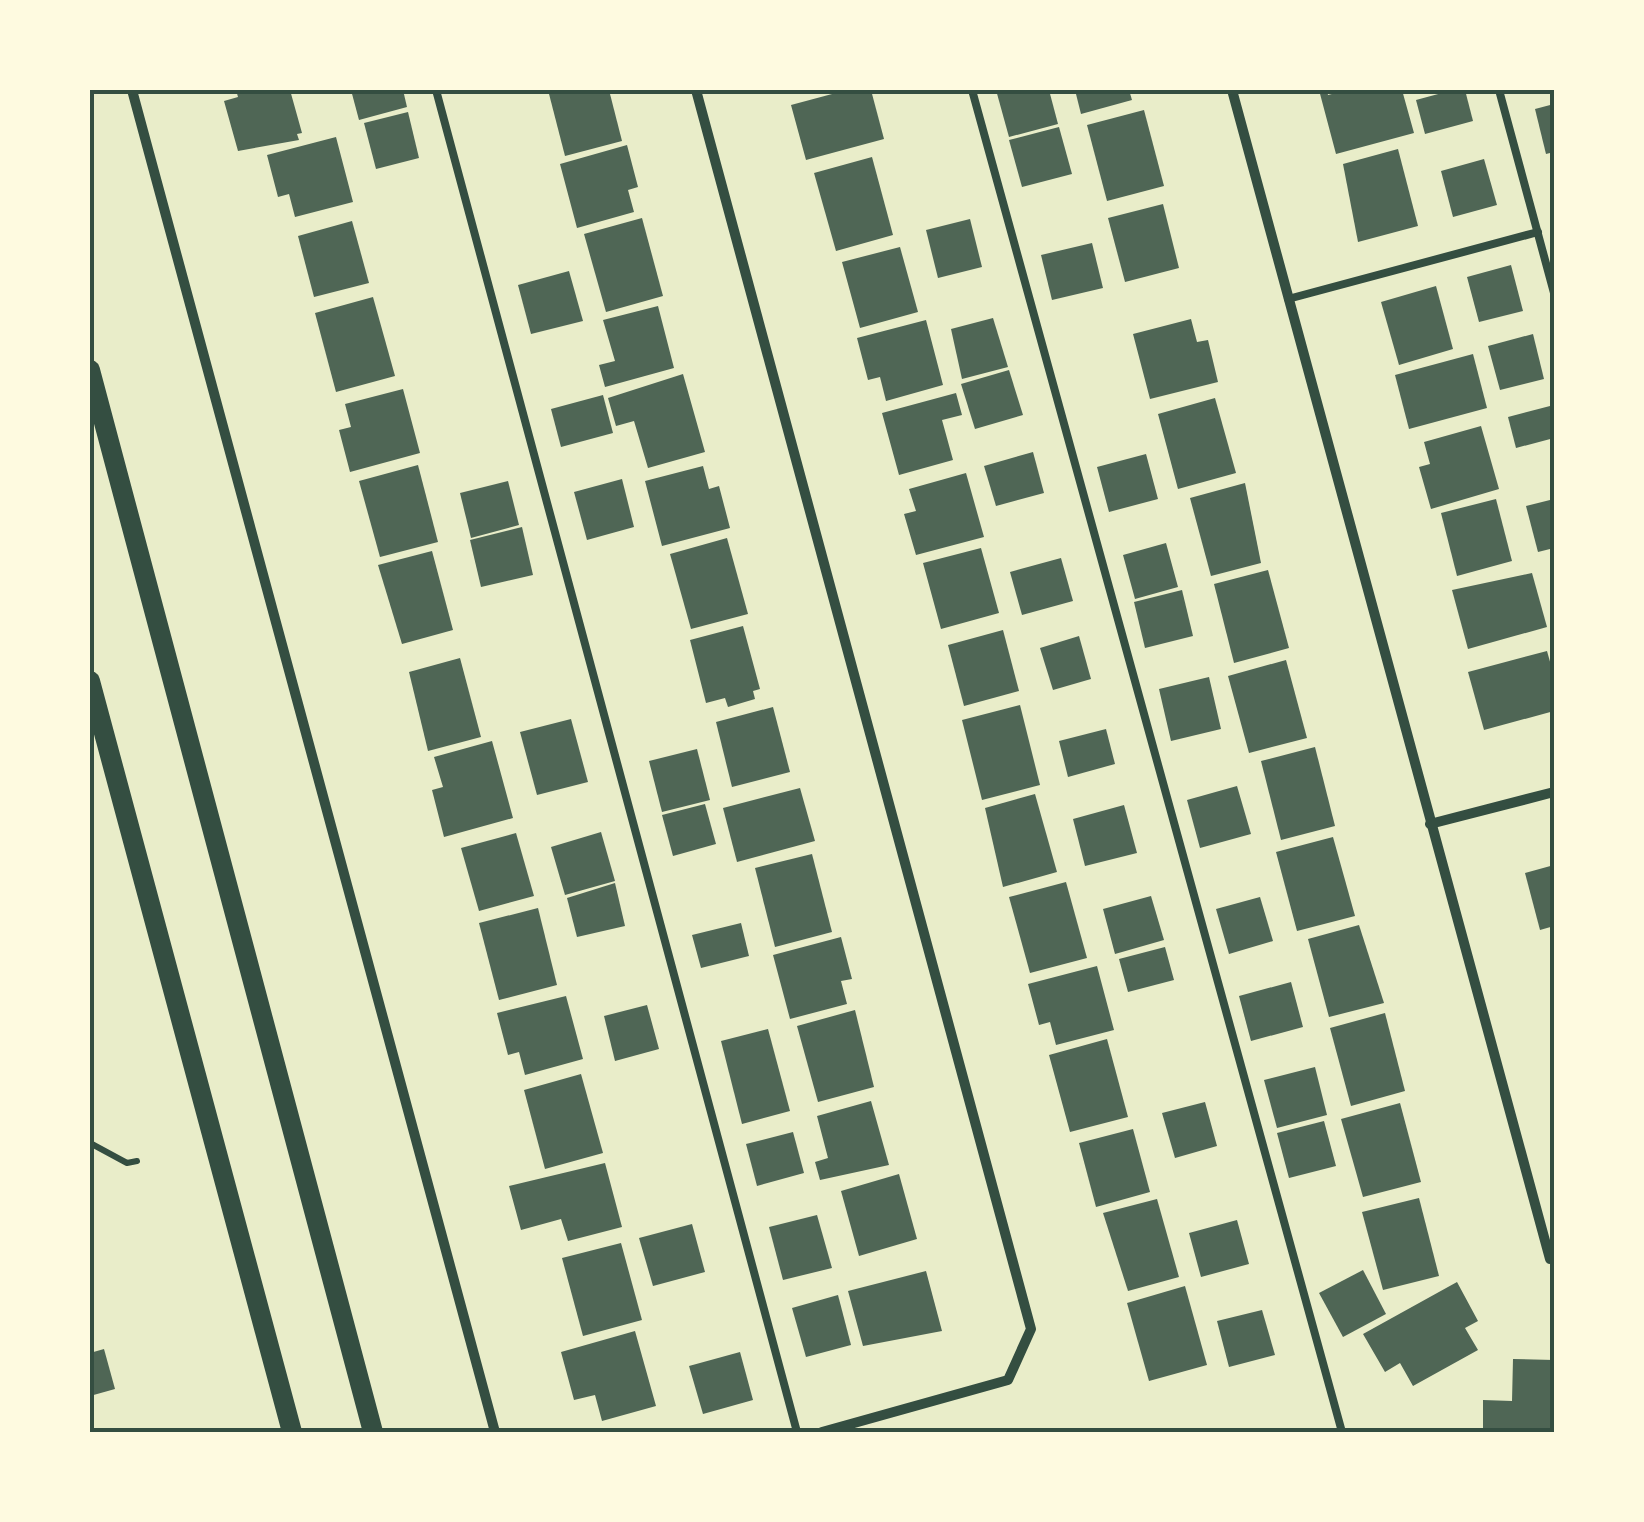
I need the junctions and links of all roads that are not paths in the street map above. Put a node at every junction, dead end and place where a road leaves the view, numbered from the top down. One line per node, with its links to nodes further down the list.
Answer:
1 (132, 90): 17 (street)
2 (436, 90): 18 (lane)
3 (696, 90): 19 (street)
4 (972, 90): 20 (lane)
5 (1232, 90): 9 (street)
6 (1500, 90): 7 (lane)
7 (1538, 232): 8 (lane); 9 (lane)
8 (1554, 293)
9 (1288, 299): 13 (street)
10 (90, 370): 16 (main road)
11 (90, 681): 15 (main road)
12 (1554, 792): 13 (street)
13 (1430, 824): 14 (street)
14 (1554, 1259)
15 (292, 1432)
16 (373, 1432)
17 (495, 1432)
18 (797, 1432)
19 (822, 1432)
20 (1342, 1432)

